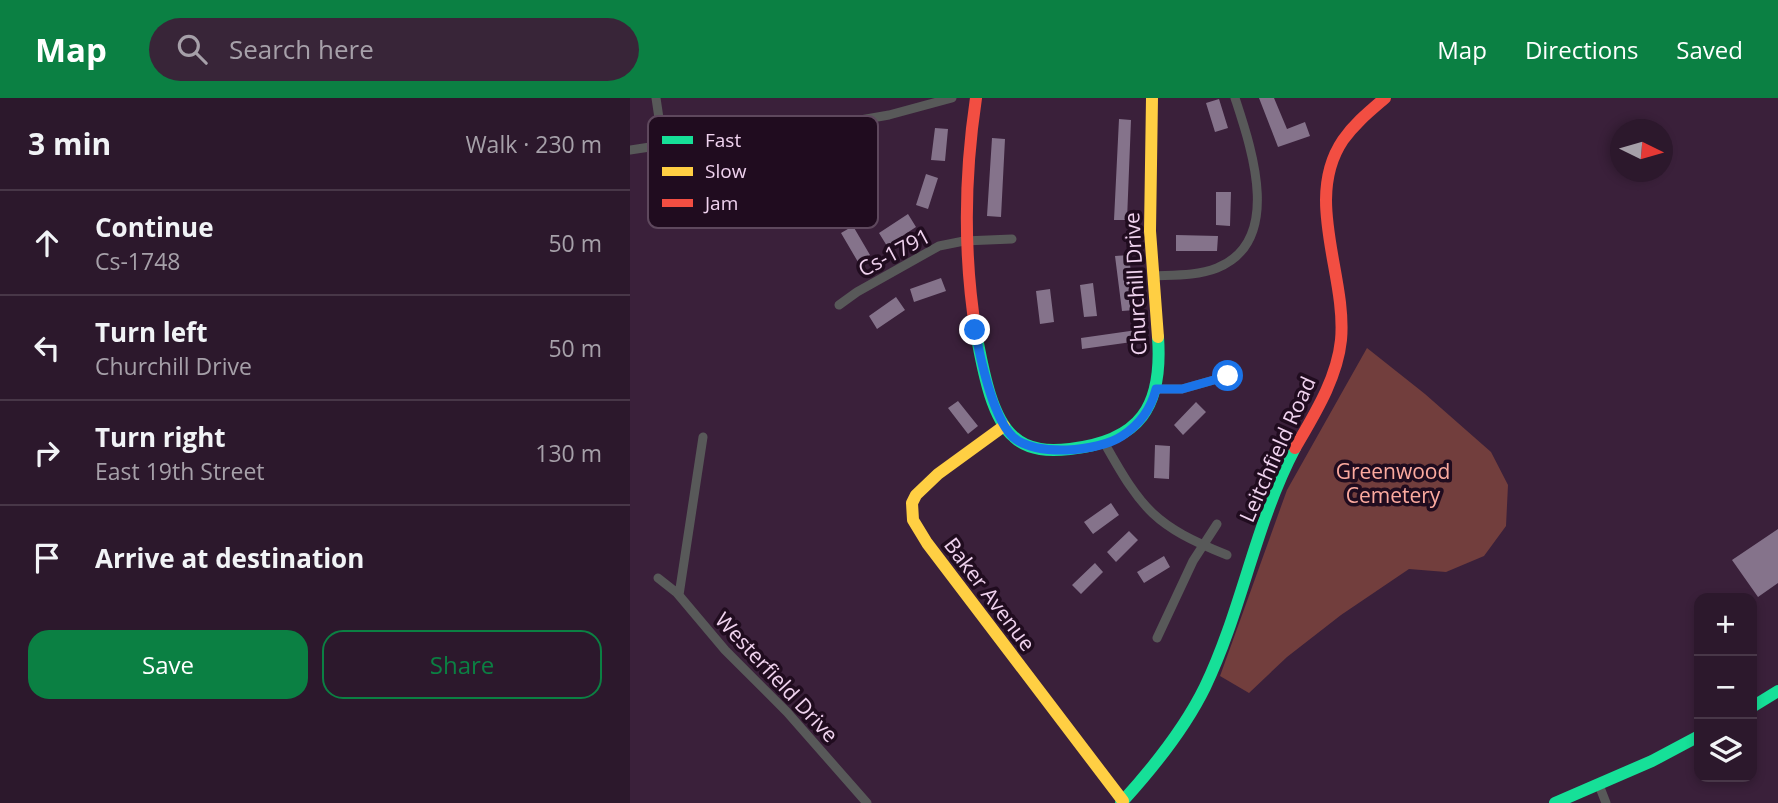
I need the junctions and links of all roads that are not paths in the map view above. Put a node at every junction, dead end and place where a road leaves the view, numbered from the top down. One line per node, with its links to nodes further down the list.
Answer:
1 (656, 98): 7 (street)
2 (952, 98): 8 (street)
3 (976, 98): 12 (street)
4 (1152, 98): 13 (street, Churchill Drive)
5 (1235, 98): 13 (street)
6 (1385, 98): 30 (street, Leitchfield Road)
7 (659, 116)
8 (878, 117)
9 (648, 147): 10 (street)
10 (630, 150)
11 (1012, 239): 12 (street, Cs-1791)
12 (964, 241): 14 (street, Cs-1791); 17 (street)
13 (1153, 276): 16 (street, Churchill Drive)
14 (839, 304)
15 (1228, 376): 16 (street)
16 (1156, 389): 19 (street, Churchill Drive)
17 (1004, 426): 19 (street); 30 (street, Baker Avenue)
18 (703, 437): 24 (street)
19 (1105, 444): 21 (street)
20 (1217, 524): 21 (street)
21 (1203, 545): 22 (street); 25 (street)
22 (1227, 555)
23 (658, 578): 24 (street, Westerfield Drive)
24 (679, 595): 31 (street, Westerfield Drive)
25 (1157, 638)
26 (1778, 691): 27 (street)
27 (1757, 704)
28 (1694, 738): 29 (street)
29 (1599, 785): 32 (street); 33 (street)
30 (1122, 802)
31 (867, 803)
32 (1555, 803)
33 (1606, 803)

